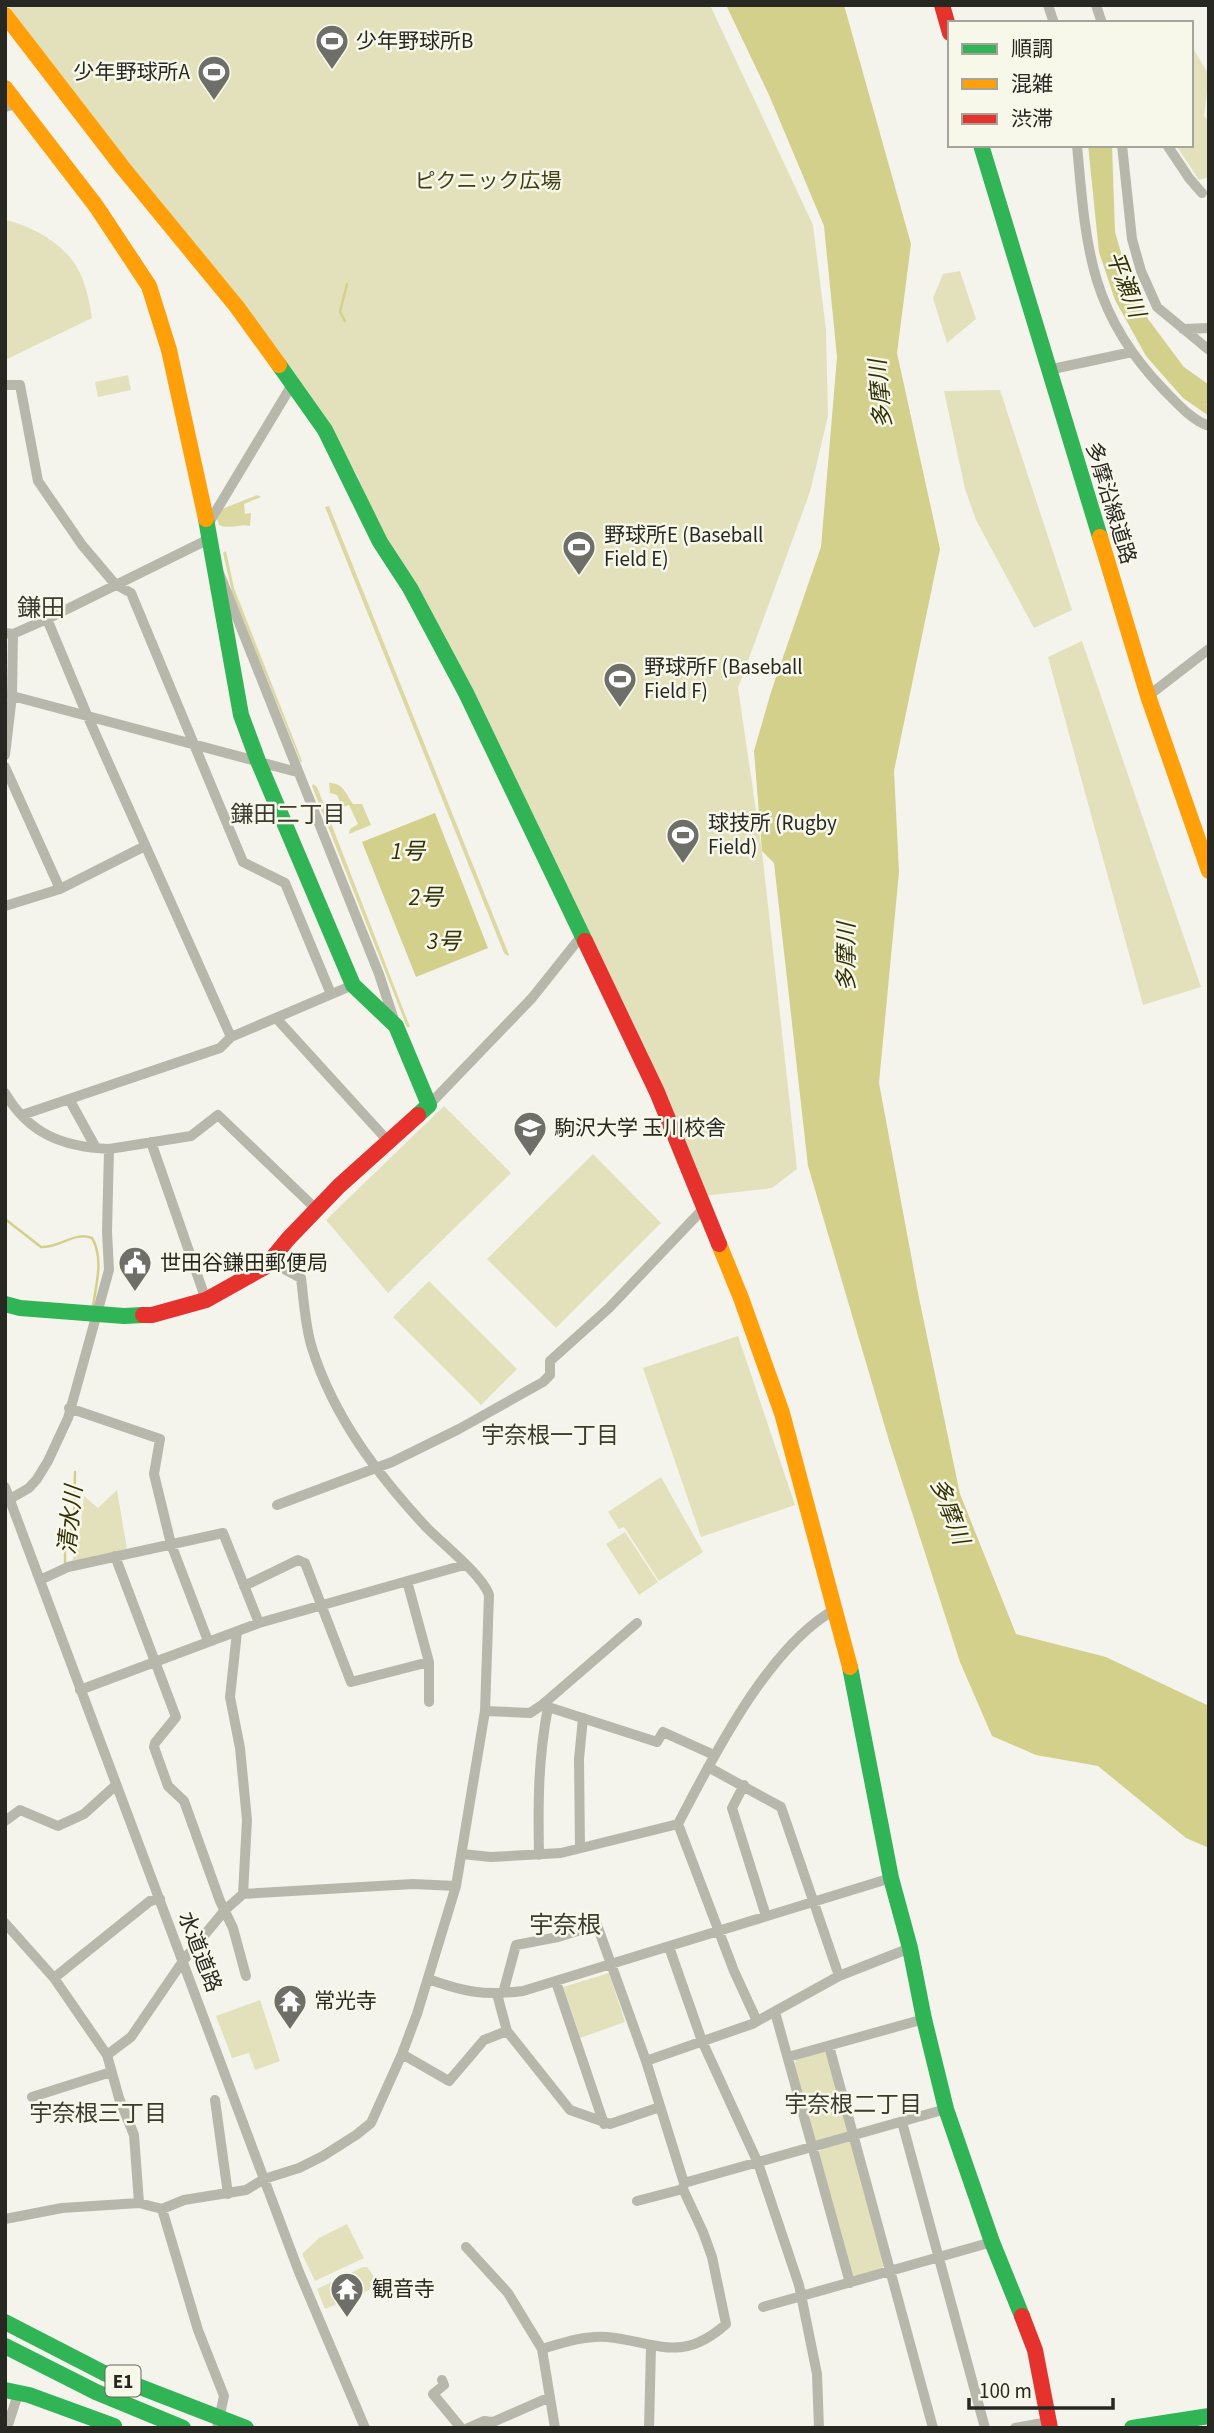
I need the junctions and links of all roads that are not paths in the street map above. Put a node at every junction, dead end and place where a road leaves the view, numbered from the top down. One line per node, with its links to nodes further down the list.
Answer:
1 (942, 5): 3 (main road)
2 (5, 15): 16 (main road)
3 (948, 26)
4 (5, 88): 5 (main road)
5 (10, 105): 19 (main road)
6 (982, 147): 15 (main road, 多摩沿線道路)
7 (1077, 147): 14 (street)
8 (1122, 147): 12 (street)
9 (1168, 147): 10 (street)
10 (1202, 193)
11 (1209, 328): 12 (street)
12 (1182, 329): 13 (street)
13 (1209, 350)
14 (1132, 352): 15 (street); 18 (street)
15 (1048, 370): 26 (main road, 多摩沿線道路)
16 (293, 383): 19 (street); 37 (main road)
17 (5, 385): 21 (street)
18 (1209, 426)
19 (208, 533): 20 (main road); 21 (street)
20 (213, 564): 30 (main road); 32 (street)
21 (116, 584): 22 (street); 28 (street)
22 (47, 619): 23 (street); 27 (street)
23 (9, 634): 25 (street)
24 (1209, 649): 26 (street)
25 (9, 695): 27 (street); 29 (street)
26 (1148, 696): 34 (main road, 多摩沿線道路)
27 (87, 715): 28 (street); 33 (street)
28 (192, 744): 30 (street); 39 (street)
29 (5, 755)
30 (258, 761): 32 (street); 38 (main road)
31 (5, 767): 35 (street)
32 (297, 772): 41 (street)
33 (145, 846): 35 (street); 42 (street)
34 (1209, 871)
35 (61, 889): 36 (street)
36 (5, 906)
37 (583, 934): 45 (street); 52 (main road)
38 (353, 985): 39 (street); 41 (main road)
39 (331, 994): 40 (street)
40 (276, 1018): 42 (street); 47 (street)
41 (396, 1026): 45 (main road)
42 (231, 1037): 44 (street)
43 (5, 1093): 46 (street)
44 (69, 1099): 46 (street); 49 (street)
45 (429, 1105): 47 (main road)
46 (22, 1115): 49 (street)
47 (388, 1141): 51 (main road)
48 (151, 1142): 50 (street); 51 (street); 54 (street)
49 (96, 1148): 50 (street)
50 (109, 1149): 56 (street)
51 (316, 1209): 53 (main road)
52 (703, 1209): 58 (street); 69 (main road)
53 (270, 1261): 54 (main road); 58 (street)
54 (206, 1300): 56 (main road)
55 (5, 1304): 56 (main road)
56 (97, 1314): 57 (street)
57 (69, 1408): 60 (street); 62 (street)
58 (374, 1468): 61 (street); 64 (street)
59 (5, 1487): 60 (street, 水道道路)
60 (10, 1499): 65 (street, 水道道路)
61 (277, 1505)
62 (171, 1544): 63 (street); 67 (street); 73 (street)
63 (115, 1556): 65 (street); 74 (street)
64 (464, 1565): 66 (street); 79 (street)
65 (40, 1580): 76 (street, 水道道路)
66 (407, 1581): 68 (street); 75 (street)
67 (244, 1586): 68 (street); 70 (street)
68 (321, 1605): 70 (street); 75 (street)
69 (836, 1609): 81 (street); 90 (main road)
70 (259, 1623): 72 (street)
71 (637, 1623): 78 (street)
72 (236, 1632): 73 (street); 92 (street)
73 (208, 1641): 74 (street)
74 (155, 1662): 76 (street); 95 (street)
75 (429, 1662): 77 (street)
76 (80, 1690): 83 (street, 水道道路)
77 (429, 1702)
78 (545, 1706): 79 (street); 80 (street); 89 (street)
79 (485, 1711): 88 (street)
80 (583, 1718): 81 (street); 87 (street)
81 (714, 1755): 82 (street)
82 (708, 1767): 84 (street); 86 (street)
83 (116, 1785): 85 (street); 93 (street, 水道道路)
84 (744, 1785): 94 (street); 96 (street)
85 (5, 1821)
86 (678, 1824): 87 (street); 98 (street)
87 (580, 1848): 89 (street)
88 (463, 1854): 89 (street); 91 (street)
89 (539, 1856)
90 (891, 1878): 94 (street); 100 (main road)
91 (456, 1886): 92 (street); 106 (street)
92 (243, 1894): 95 (street)
93 (160, 1899): 101 (street, 水道道路); 105 (street)
94 (814, 1902): 96 (street); 104 (street)
95 (225, 1910): 101 (street); 103 (street)
96 (766, 1916): 98 (street)
97 (5, 1923): 105 (street)
98 (719, 1931): 99 (street); 111 (street)
99 (669, 1947): 102 (street); 113 (street)
100 (910, 1948): 104 (street); 110 (main road)
101 (183, 1961): 116 (street); 129 (street, 水道道路)
102 (612, 1965): 107 (street); 108 (street); 118 (street)
103 (246, 1976)
104 (839, 1976): 109 (street)
105 (54, 1978): 116 (street)
106 (428, 1979): 108 (street); 115 (street)
107 (556, 1982): 108 (street); 125 (street)
108 (500, 1994): 112 (street)
109 (775, 2012): 111 (street); 117 (street)
110 (924, 2019): 114 (street); 123 (main road)
111 (757, 2021): 113 (street)
112 (507, 2031): 115 (street); 125 (street)
113 (702, 2041): 118 (street); 128 (street)
114 (829, 2046): 117 (street); 126 (street)
115 (402, 2054): 129 (street)
116 (107, 2055): 119 (street)
117 (788, 2057): 127 (street)
118 (646, 2062): 122 (street)
119 (111, 2072): 120 (street); 133 (street)
120 (32, 2097)
121 (215, 2100): 131 (street)
122 (660, 2107): 125 (street); 130 (street)
123 (946, 2109): 124 (street); 136 (main road)
124 (902, 2122): 126 (street); 138 (street)
125 (604, 2124)
126 (854, 2135): 127 (street); 139 (street)
127 (812, 2147): 128 (street); 140 (street)
128 (758, 2163): 130 (street); 141 (street)
129 (264, 2179): 131 (street); 157 (street, 水道道路)
130 (684, 2186): 132 (street); 145 (street)
131 (228, 2194): 134 (street)
132 (637, 2201)
133 (139, 2203): 134 (street); 135 (street)
134 (162, 2209): 155 (street)
135 (5, 2218)
136 (992, 2242): 138 (street); 151 (main road)
137 (466, 2247): 146 (street)
138 (939, 2257): 139 (street); 164 (street)
139 (891, 2271): 140 (street); 163 (street)
140 (850, 2283): 141 (street)
141 (803, 2297): 142 (street); 162 (street)
142 (763, 2307)
143 (5, 2322): 156 (main road, E1, bridge)
144 (5, 2346): 154 (main road, E1)
145 (651, 2347): 146 (street); 161 (street)
146 (542, 2350): 149 (street)
147 (442, 2380): 158 (street)
148 (12, 2392): 152 (main road); 153 (street)
149 (550, 2397): 159 (street); 160 (street)
150 (1209, 2416): 166 (main road)
151 (1049, 2425): 165 (street)
152 (115, 2427)
153 (7, 2428)
154 (183, 2428)
155 (217, 2428)
156 (246, 2428)
157 (365, 2428)
158 (461, 2428)
159 (468, 2428)
160 (555, 2428)
161 (649, 2428)
162 (819, 2428)
163 (933, 2428)
164 (985, 2428)
165 (1015, 2428)
166 (1132, 2428)

